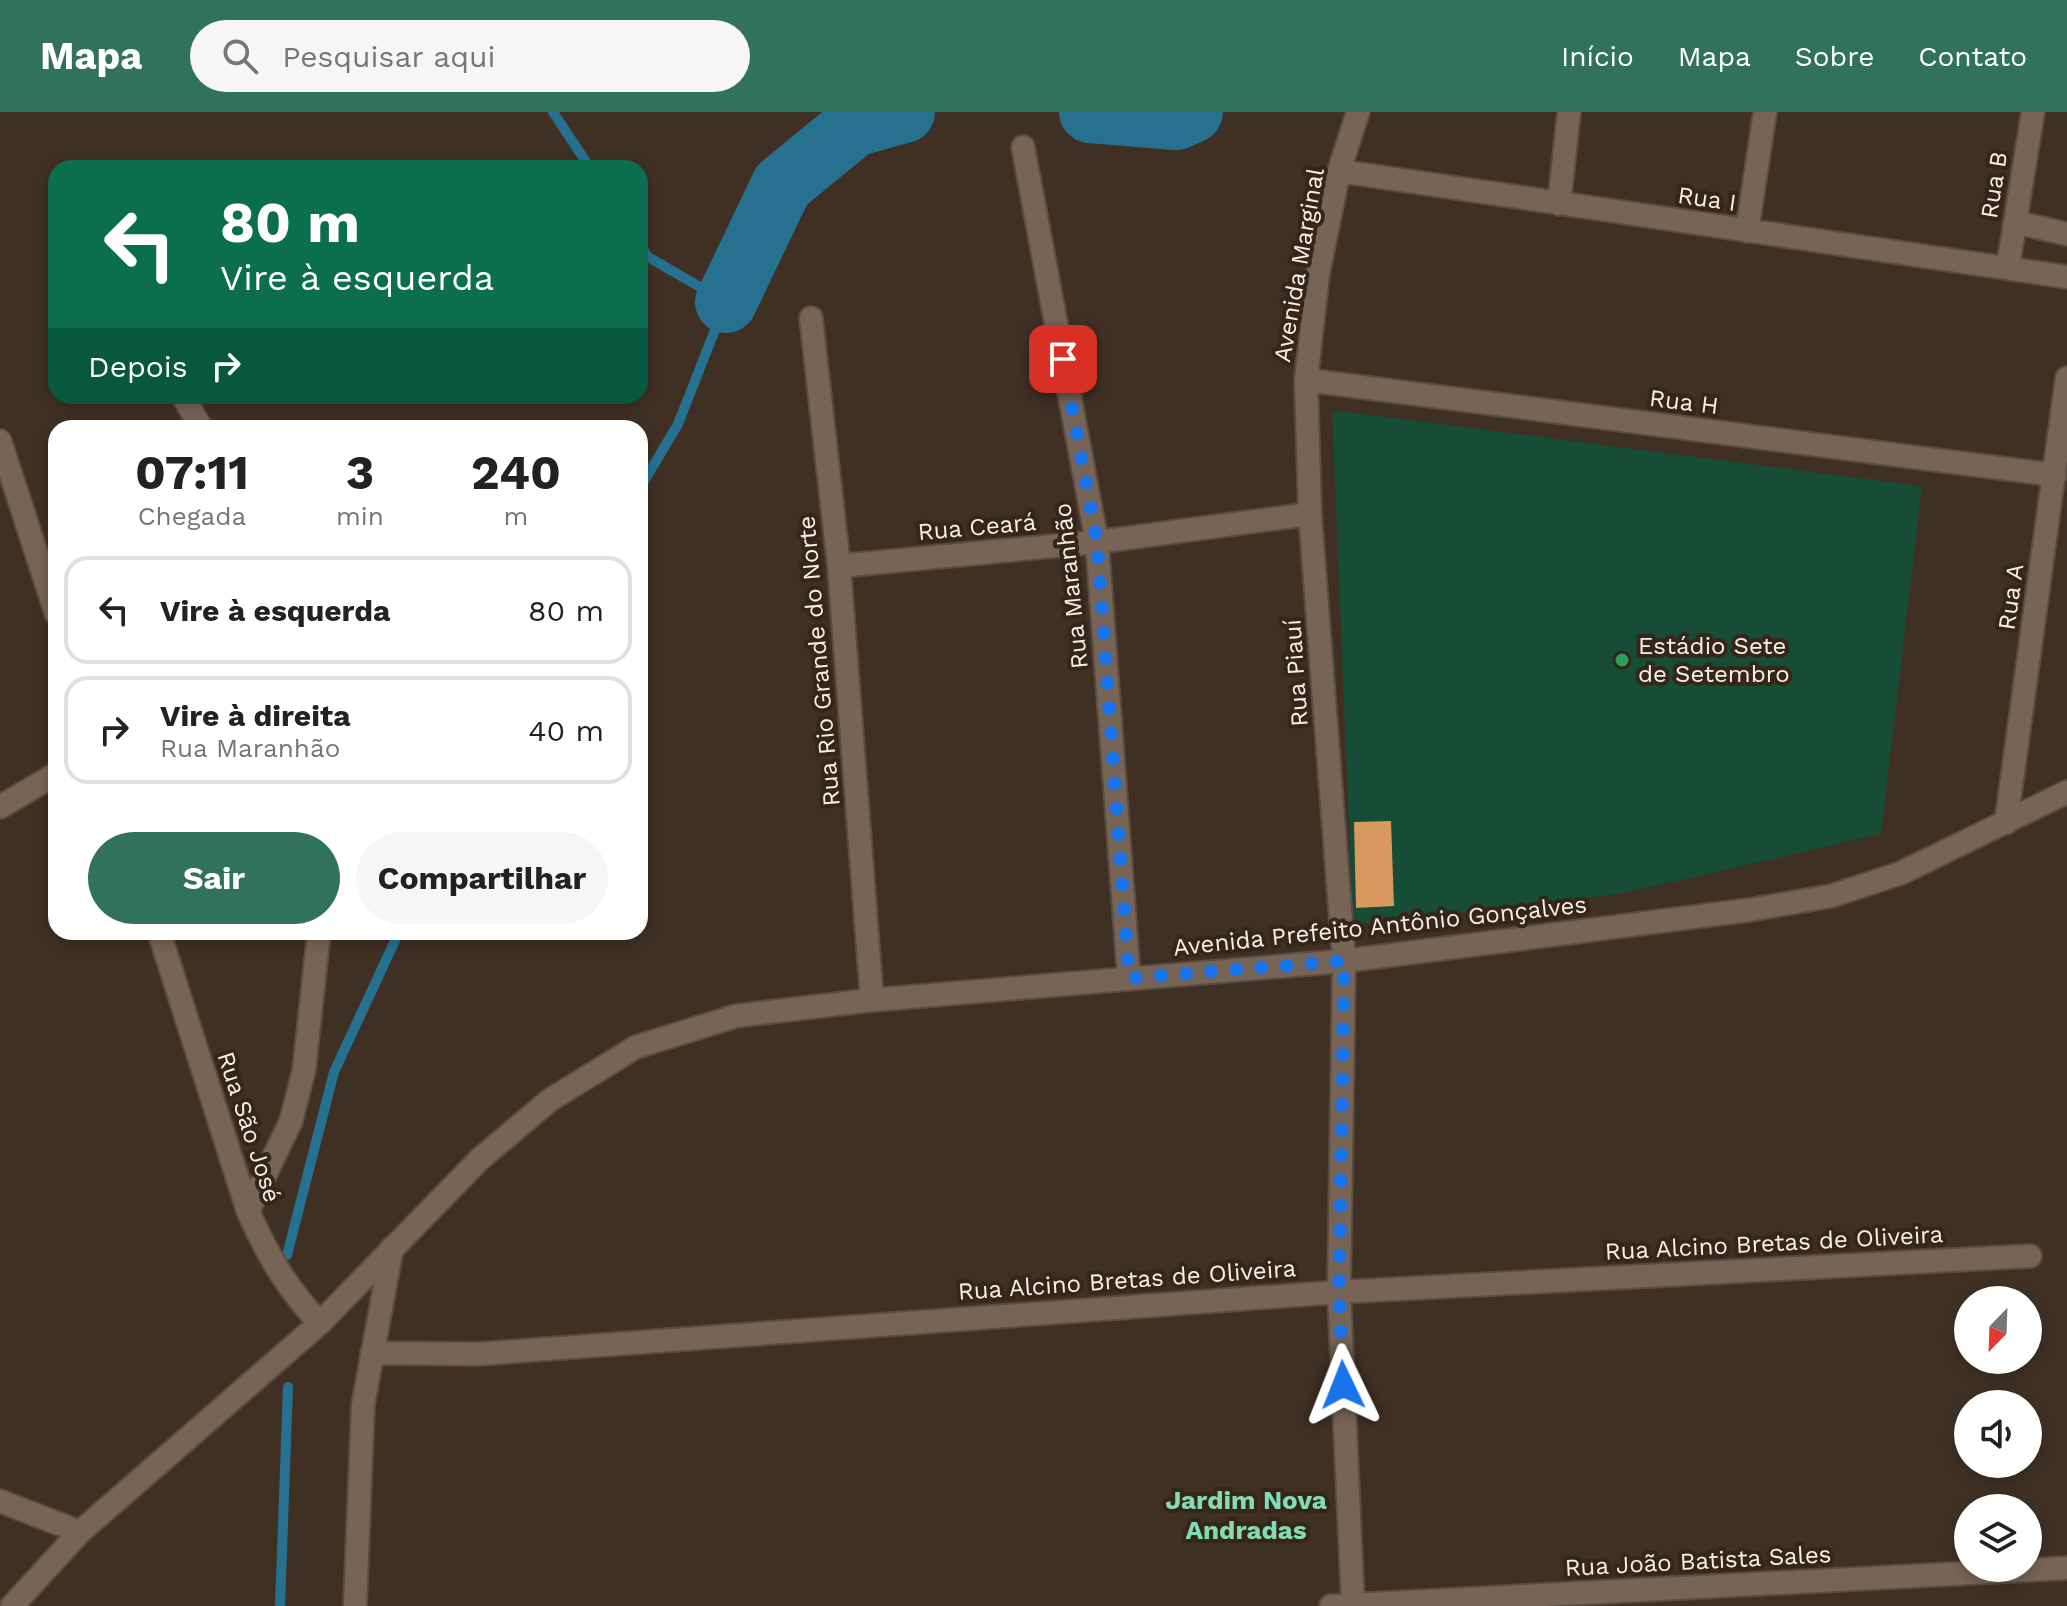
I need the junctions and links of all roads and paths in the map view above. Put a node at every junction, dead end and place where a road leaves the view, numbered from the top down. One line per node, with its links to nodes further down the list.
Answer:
1 (1358, 112): 6 (street, Avenida Marginal)
2 (1569, 112): 7 (street)
3 (1765, 112): 9 (street)
4 (2033, 112): 8 (street, Rua B)
5 (1023, 147): 19 (street, Rua Maranhão)
6 (1339, 171): 7 (street, Rua I); 15 (street, Avenida Marginal)
7 (1559, 204): 9 (street, Rua I)
8 (2015, 222): 10 (street); 11 (street, Rua B)
9 (1747, 231): 11 (street, Rua I)
10 (2067, 234)
11 (2008, 266): 12 (street, Rua I)
12 (2067, 277)
13 (811, 318): 20 (street, Rua Rio Grande do Norte)
14 (2067, 378): 17 (street, Rua A)
15 (1306, 380): 17 (street, Rua H); 18 (street, Rua Piauí)
16 (0, 441): 21 (street)
17 (2055, 475): 25 (street, Rua A)
18 (1310, 514): 19 (street, Rua Ceará); 28 (street, Rua Piauí)
19 (1097, 542): 20 (street, Rua Ceará); 29 (street, Rua Maranhão)
20 (839, 566): 30 (street, Rua Rio Grande do Norte)
21 (48, 588)
22 (48, 779): 24 (street)
23 (2067, 792): 25 (street, Avenida Prefeito Antônio Gonçalves)
24 (0, 807)
25 (2006, 823): 28 (street, Avenida Prefeito Antônio Gonçalves)
26 (162, 940): 31 (street, Rua São José)
27 (318, 940): 31 (street)
28 (1344, 961): 29 (street, Avenida Prefeito Antônio Gonçalves); 34 (street, Rua Piauí)
29 (1129, 978): 30 (street, Avenida Prefeito Antônio Gonçalves)
30 (872, 1000): 32 (street, Avenida Prefeito Antônio Gonçalves)
31 (248, 1211): 35 (street, Rua São José)
32 (392, 1248): 35 (street, Avenida Prefeito Antônio Gonçalves); 36 (street)
33 (2030, 1256): 34 (street, Rua Alcino Bretas de Oliveira)
34 (1339, 1292): 36 (street, Rua Alcino Bretas de Oliveira); 40 (street, Rua Piauí)
35 (320, 1323): 38 (street, Avenida Prefeito Antônio Gonçalves)
36 (372, 1353): 42 (street)
37 (0, 1501): 38 (street)
38 (80, 1532): 41 (street)
39 (2067, 1568): 40 (street, Rua João Batista Sales)
40 (1346, 1605)
41 (12, 1606)
42 (355, 1606)

